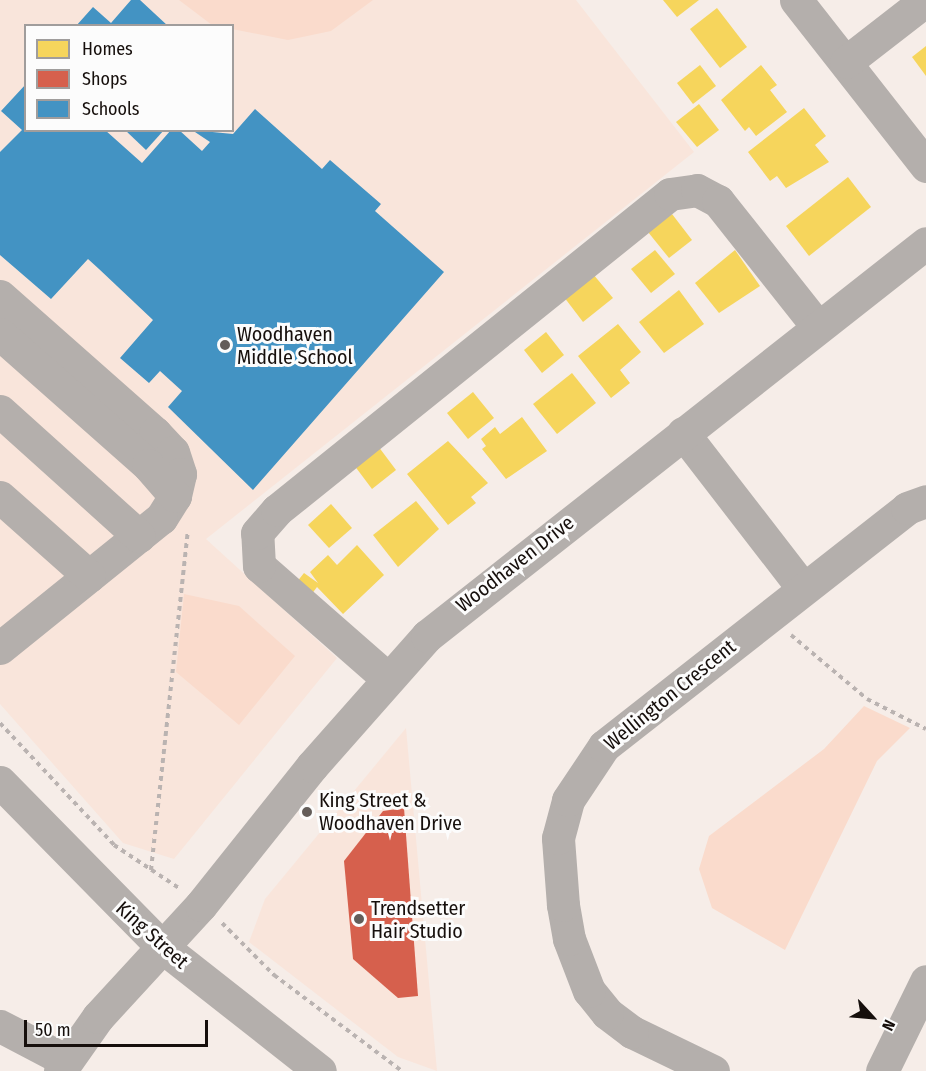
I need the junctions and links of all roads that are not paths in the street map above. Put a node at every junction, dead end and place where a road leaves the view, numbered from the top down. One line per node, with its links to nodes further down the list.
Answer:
1 (796, 0): 3 (street)
2 (926, 0): 3 (street)
3 (846, 62): 4 (street)
4 (926, 166)
5 (926, 243): 7 (street, Woodhaven Drive)
6 (0, 297): 11 (street)
7 (818, 327): 10 (street, Woodhaven Drive); 18 (street)
8 (0, 334): 11 (street)
9 (0, 411): 14 (street)
10 (682, 433): 16 (street); 18 (street, Woodhaven Drive)
11 (176, 496): 14 (street)
12 (0, 497): 15 (street)
13 (926, 501): 16 (street, Wellington Crescent)
14 (139, 536): 15 (street)
15 (88, 576): 17 (street)
16 (803, 588): 25 (street, Wellington Crescent)
17 (0, 648)
18 (387, 678): 20 (street, Woodhaven Drive)
19 (0, 782): 20 (street, King Street)
20 (161, 946): 23 (street, Woodhaven Drive); 24 (street, King Street)
21 (926, 981): 26 (street)
22 (0, 1026): 23 (street)
23 (63, 1066)
24 (320, 1071)
25 (713, 1071)
26 (882, 1071)

